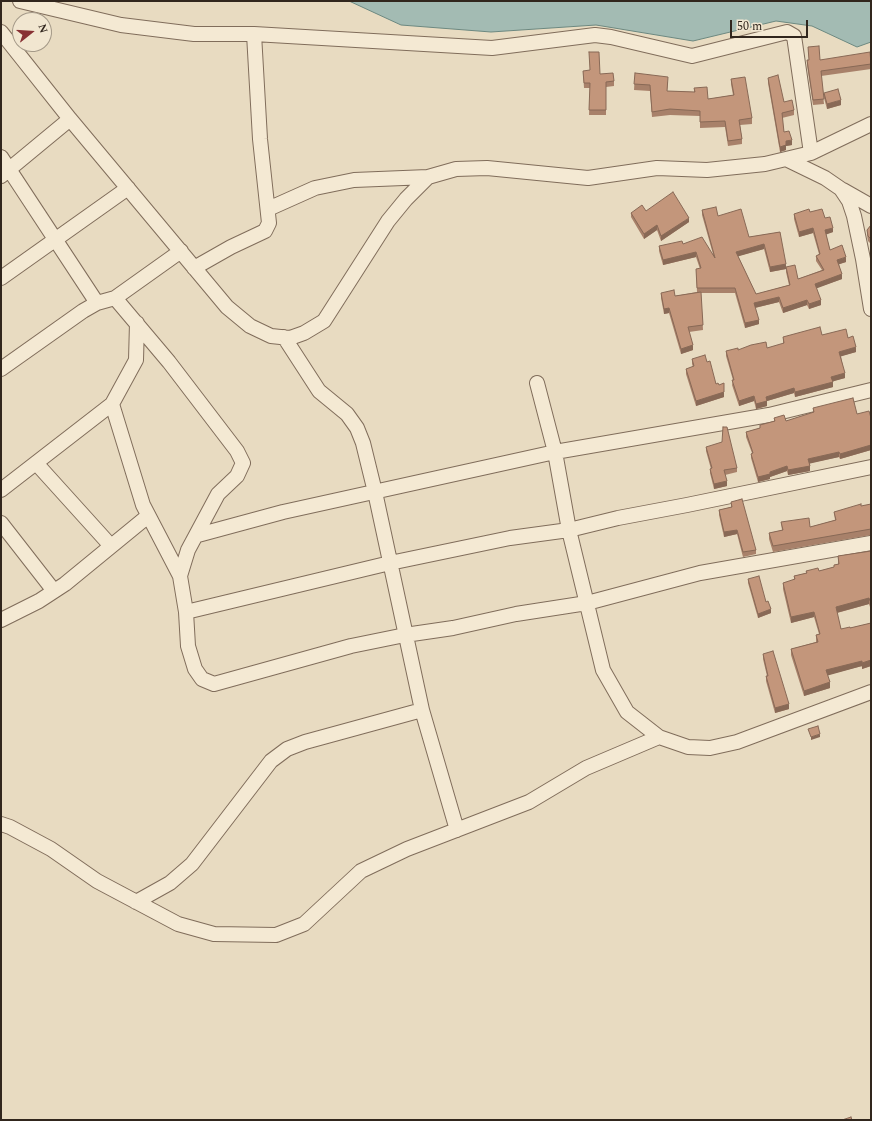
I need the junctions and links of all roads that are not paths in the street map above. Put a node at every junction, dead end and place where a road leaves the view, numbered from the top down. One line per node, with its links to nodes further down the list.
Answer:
1 (20, 1): 3 (street)
2 (1, 32): 4 (street)
3 (254, 34): 6 (street); 14 (street)
4 (70, 119): 9 (street); 11 (street)
5 (871, 124): 6 (street)
6 (810, 153): 8 (street)
7 (1, 157): 9 (street)
8 (788, 160): 10 (street); 12 (street)
9 (6, 172): 15 (street)
10 (428, 177): 14 (street); 23 (street)
11 (128, 188): 15 (street); 16 (street)
12 (841, 189): 13 (street); 21 (street)
13 (871, 206)
14 (268, 209): 17 (street)
15 (56, 240): 18 (street); 20 (street)
16 (181, 251): 17 (street); 19 (street)
17 (194, 268): 23 (street)
18 (1, 278)
19 (115, 298): 20 (street); 22 (street)
20 (97, 303): 24 (street)
21 (871, 308)
22 (137, 323): 27 (street); 36 (street)
23 (284, 337): 32 (street)
24 (1, 369)
25 (537, 383): 28 (street)
26 (871, 390): 28 (street)
27 (112, 404): 29 (street); 33 (street)
28 (555, 452): 32 (street); 35 (street)
29 (36, 463): 31 (street); 38 (street)
30 (871, 467): 35 (street)
31 (1, 490)
32 (375, 492): 36 (street); 39 (street)
33 (148, 516): 38 (street); 40 (street)
34 (1, 524): 41 (street)
35 (569, 530): 39 (street); 42 (street)
36 (198, 535): 40 (street)
37 (871, 543): 42 (street)
38 (111, 546): 41 (street)
39 (390, 563): 43 (street); 45 (street)
40 (180, 576): 43 (street)
41 (54, 591): 44 (street)
42 (587, 603): 45 (street); 48 (street)
43 (186, 612): 45 (street)
44 (1, 620)
45 (405, 635): 47 (street)
46 (871, 692): 48 (street)
47 (422, 710): 50 (street); 51 (street)
48 (659, 737): 50 (street)
49 (1, 824): 51 (street)
50 (457, 830): 51 (street)
51 (136, 902)

